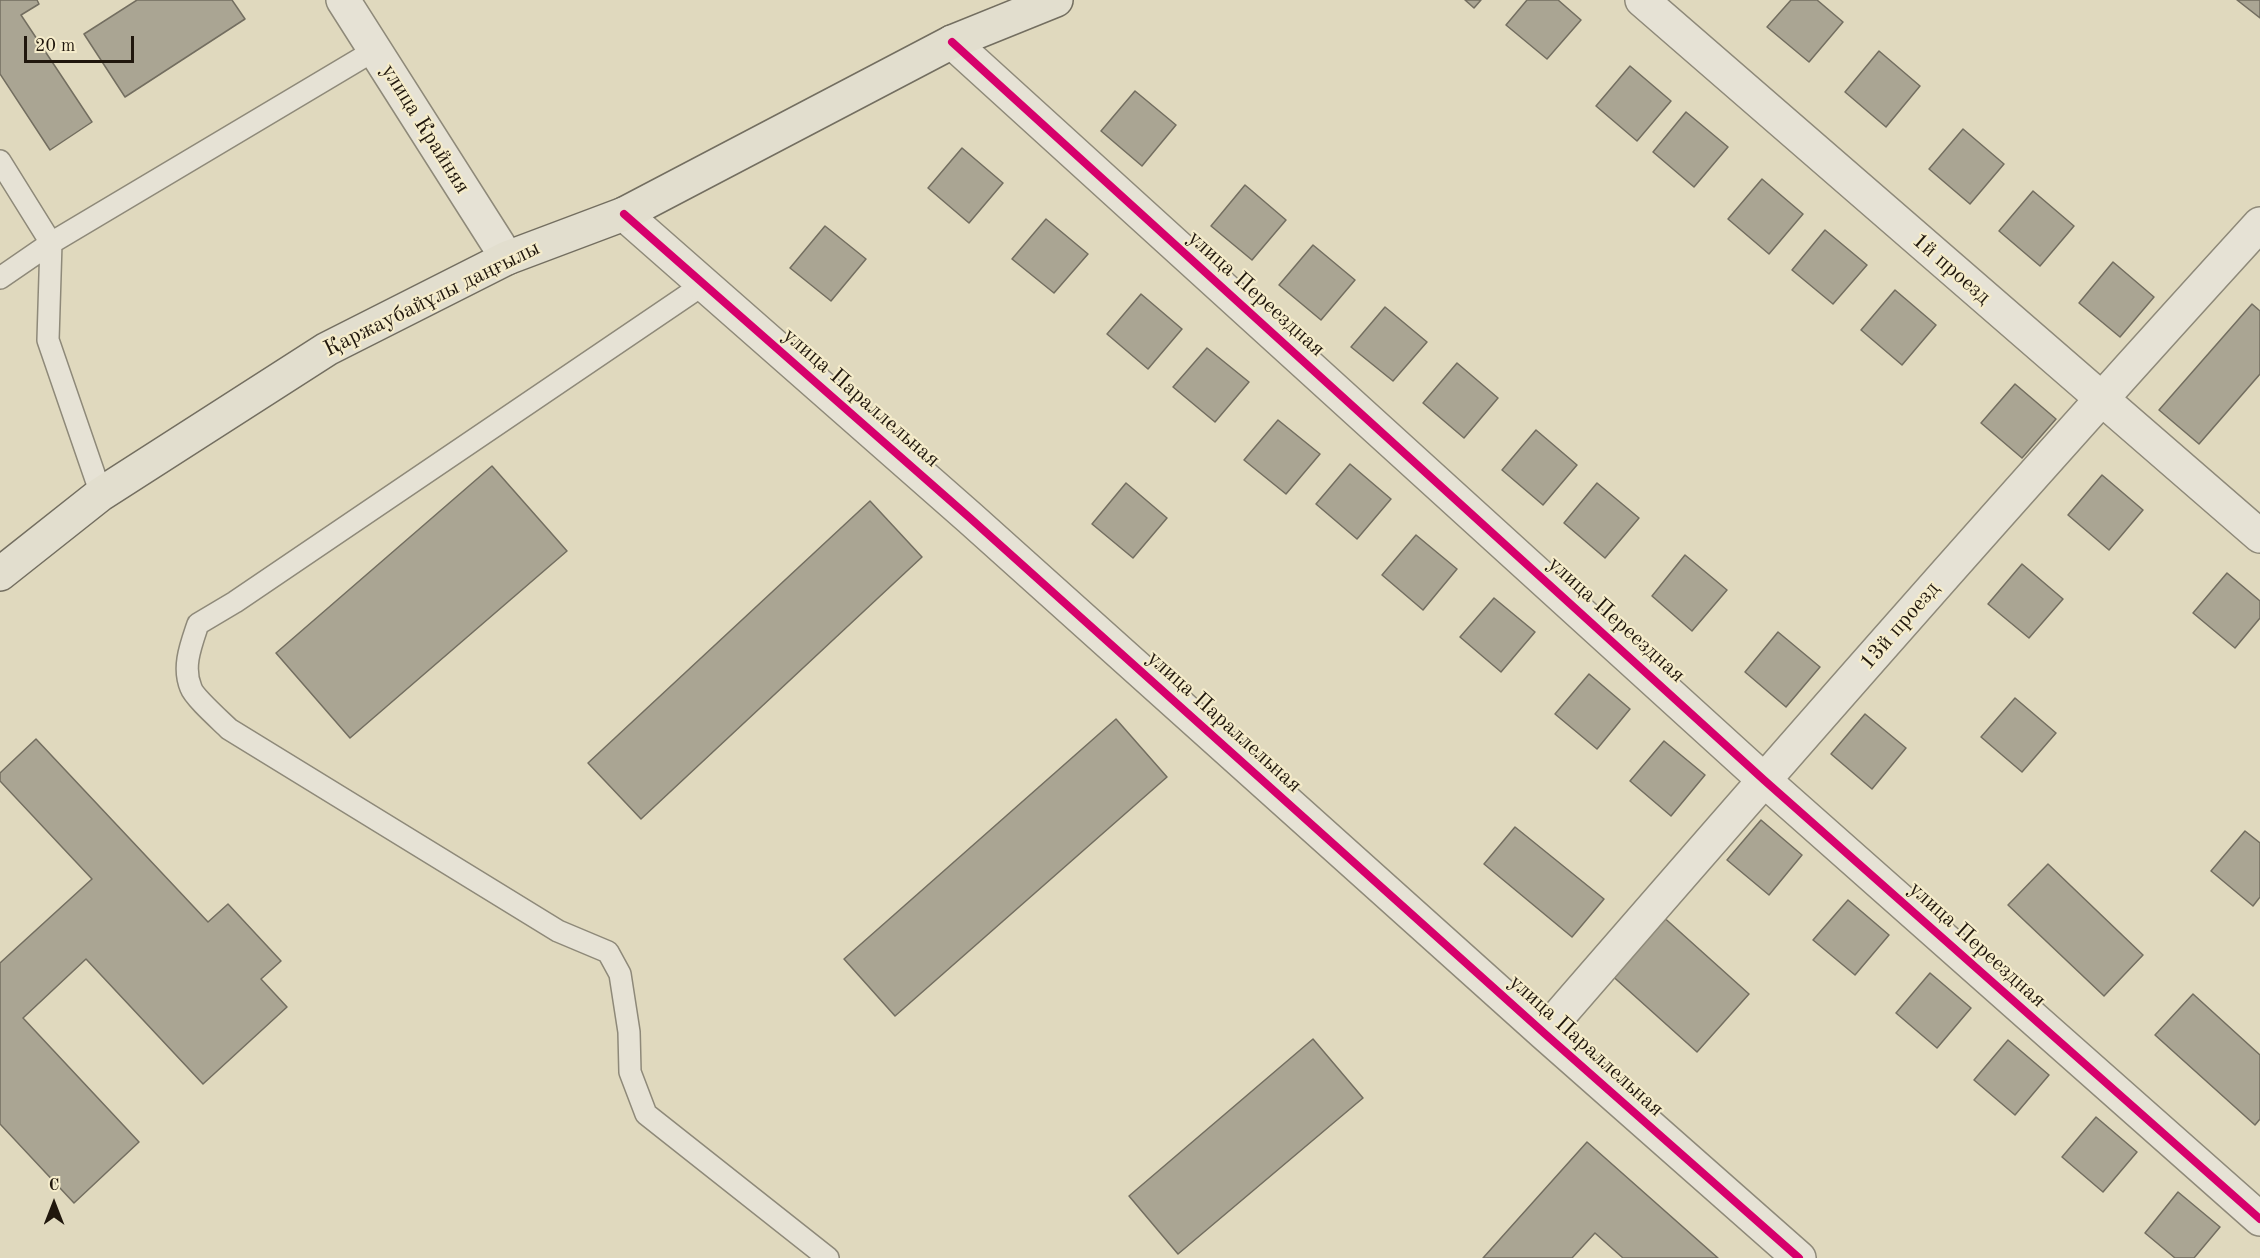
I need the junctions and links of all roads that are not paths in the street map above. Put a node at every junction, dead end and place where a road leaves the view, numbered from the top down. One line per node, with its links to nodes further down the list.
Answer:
1 (343, 0): 5 (street, улица Крайняя)
2 (1056, 0): 4 (highway, Қаржаубайұлы даңғылы)
3 (1642, 0): 13 (street, 1й проезд)
4 (952, 42): 7 (highway, Қаржаубайұлы даңғылы); 17 (street, улица Переездная)
5 (375, 50): 9 (lane); 10 (street, улица Крайняя)
6 (0, 161): 9 (lane)
7 (624, 214): 10 (highway, Қаржаубайұлы даңғылы); 12 (street, улица Параллельная)
8 (2260, 224): 13 (street, 13й проезд)
9 (51, 243): 11 (lane); 14 (lane)
10 (507, 258): 14 (highway, Қаржаубайұлы даңғылы)
11 (0, 278)
12 (704, 284): 18 (street, улица Параллельная); 20 (lane)
13 (2100, 399): 15 (street, 1й проезд); 17 (street, 13й проезд)
14 (101, 494): 16 (highway, Қаржаубайұлы даңғылы)
15 (2260, 536)
16 (0, 574)
17 (1764, 780): 18 (street, 13й проезд); 19 (street, улица Переездная)
18 (1544, 1033): 21 (street, улица Параллельная)
19 (2260, 1219)
20 (828, 1258)
21 (1799, 1258)

